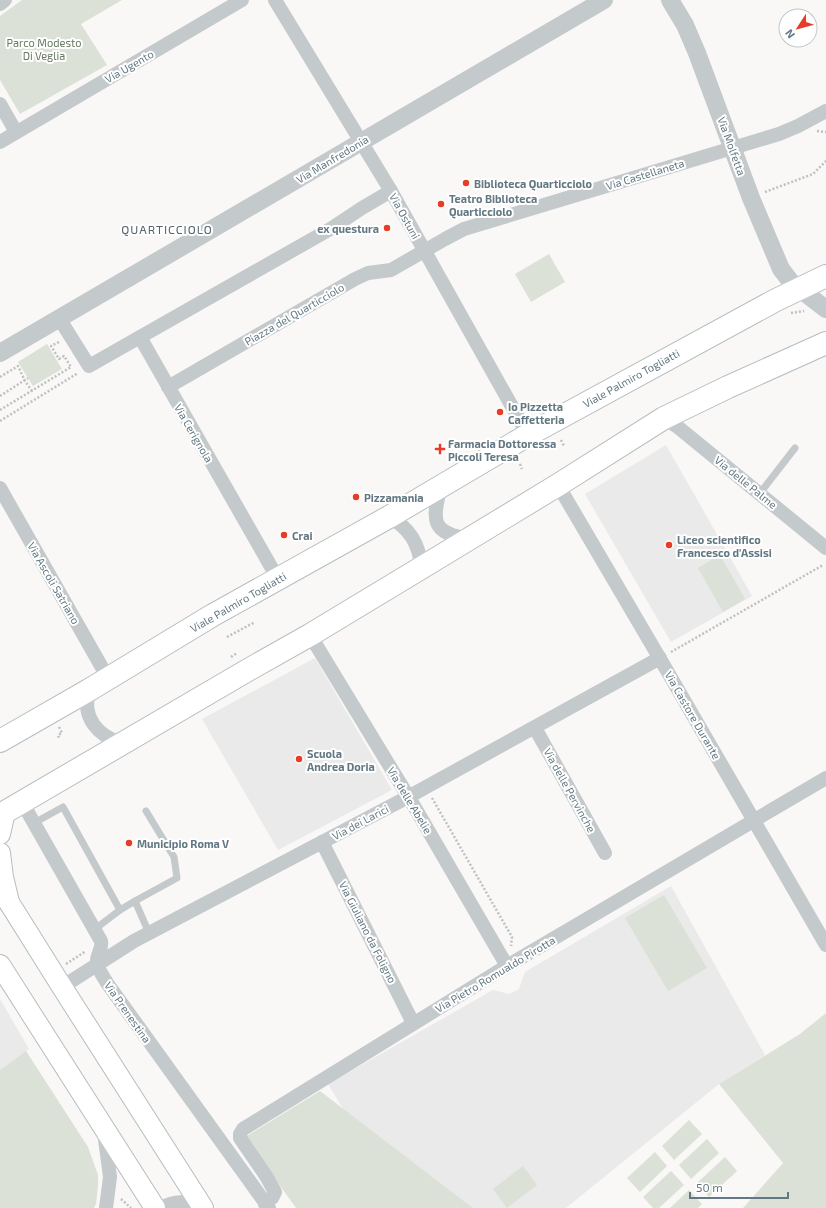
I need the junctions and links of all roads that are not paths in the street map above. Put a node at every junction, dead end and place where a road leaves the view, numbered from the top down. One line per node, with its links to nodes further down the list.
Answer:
1 (5, 0): 6 (street)
2 (242, 0): 9 (street, Via Ugento)
3 (276, 0): 11 (street, Via Ostuni)
4 (604, 0): 11 (street, Via Manfredonia)
5 (670, 0): 12 (street, Via Molfetta)
6 (0, 4)
7 (0, 104): 9 (street)
8 (826, 111): 12 (street, Via Castellaneta)
9 (16, 132): 10 (street, Via Ugento)
10 (0, 142)
11 (361, 142): 13 (street, Via Ostuni); 18 (street, Via Manfredonia)
12 (732, 147): 14 (street, Via Castellaneta); 16 (street, Via Molfetta)
13 (391, 191): 14 (street, Via Ostuni); 19 (street)
14 (424, 252): 22 (street, Piazza del Quarticciolo); 24 (street, Via Ostuni)
15 (826, 276): 16 (main road, Viale Palmiro Togliatti)
16 (799, 289): 17 (street, Via Molfetta); 24 (main road, Viale Palmiro Togliatti)
17 (824, 307)
18 (59, 318): 19 (street); 21 (street, Via Manfredonia)
19 (140, 337): 22 (street, Via Cerignola)
20 (826, 343): 23 (main road)
21 (0, 353)
22 (168, 387): 34 (street, Via Cerignola)
23 (664, 418): 26 (main road); 29 (street, Via delle Palme)
24 (528, 435): 27 (main road, Viale Palmiro Togliatti)
25 (795, 448): 29 (lane)
26 (558, 485): 31 (main road); 36 (street, Via Castore Durante)
27 (441, 487): 30 (main road, Viale Palmiro Togliatti); 31 (street)
28 (0, 488): 37 (street, Via Ascoli Satriano)
29 (760, 493): 32 (street, Via delle Palme)
30 (389, 517): 33 (street); 34 (main road, Viale Palmiro Togliatti)
31 (469, 539): 33 (main road)
32 (826, 548)
33 (421, 568): 35 (main road)
34 (278, 579): 37 (main road, Viale Palmiro Togliatti)
35 (310, 635): 41 (main road); 43 (street, Via delle Abelie)
36 (664, 656): 39 (street, Via dei Larici); 46 (street, Via Castore Durante)
37 (108, 678): 38 (main road, Viale Palmiro Togliatti)
38 (89, 690): 40 (main road, Viale Palmiro Togliatti); 41 (street)
39 (535, 728): 43 (street, Via dei Larici); 51 (street, Via delle Pervinche)
40 (0, 741)
41 (123, 744): 44 (main road)
42 (826, 778): 46 (street, Via Pietro Romualdo Pirotta)
43 (408, 797): 49 (street, Via dei Larici); 58 (street, Via delle Abelie)
44 (9, 810): 47 (street); 48 (main road)
45 (146, 811): 53 (lane)
46 (754, 821): 57 (street, Via Castore Durante); 58 (street, Via Pietro Romualdo Pirotta)
47 (34, 823): 54 (lane); 55 (street)
48 (0, 834)
49 (322, 842): 56 (street, Via dei Larici); 62 (street, Via Giuliano da Foligno)
50 (0, 853): 52 (main road)
51 (605, 853)
52 (4, 895): 61 (main road)
53 (134, 901): 54 (lane); 56 (lane)
54 (120, 910): 55 (lane)
55 (95, 929): 59 (street)
56 (149, 933): 59 (street, Via dei Larici)
57 (826, 945)
58 (510, 960): 62 (street, Via Pietro Romualdo Pirotta)
59 (97, 965): 61 (street, Via dei Larici); 64 (street, Via Prenestina)
60 (3, 972): 63 (main road)
61 (62, 987): 65 (main road)
62 (413, 1023): 64 (street, Via Pietro Romualdo Pirotta)
63 (102, 1124): 66 (street); 67 (main road)
64 (267, 1206)
65 (202, 1207): 68 (street)
66 (106, 1208)
67 (155, 1208)
68 (161, 1208)

